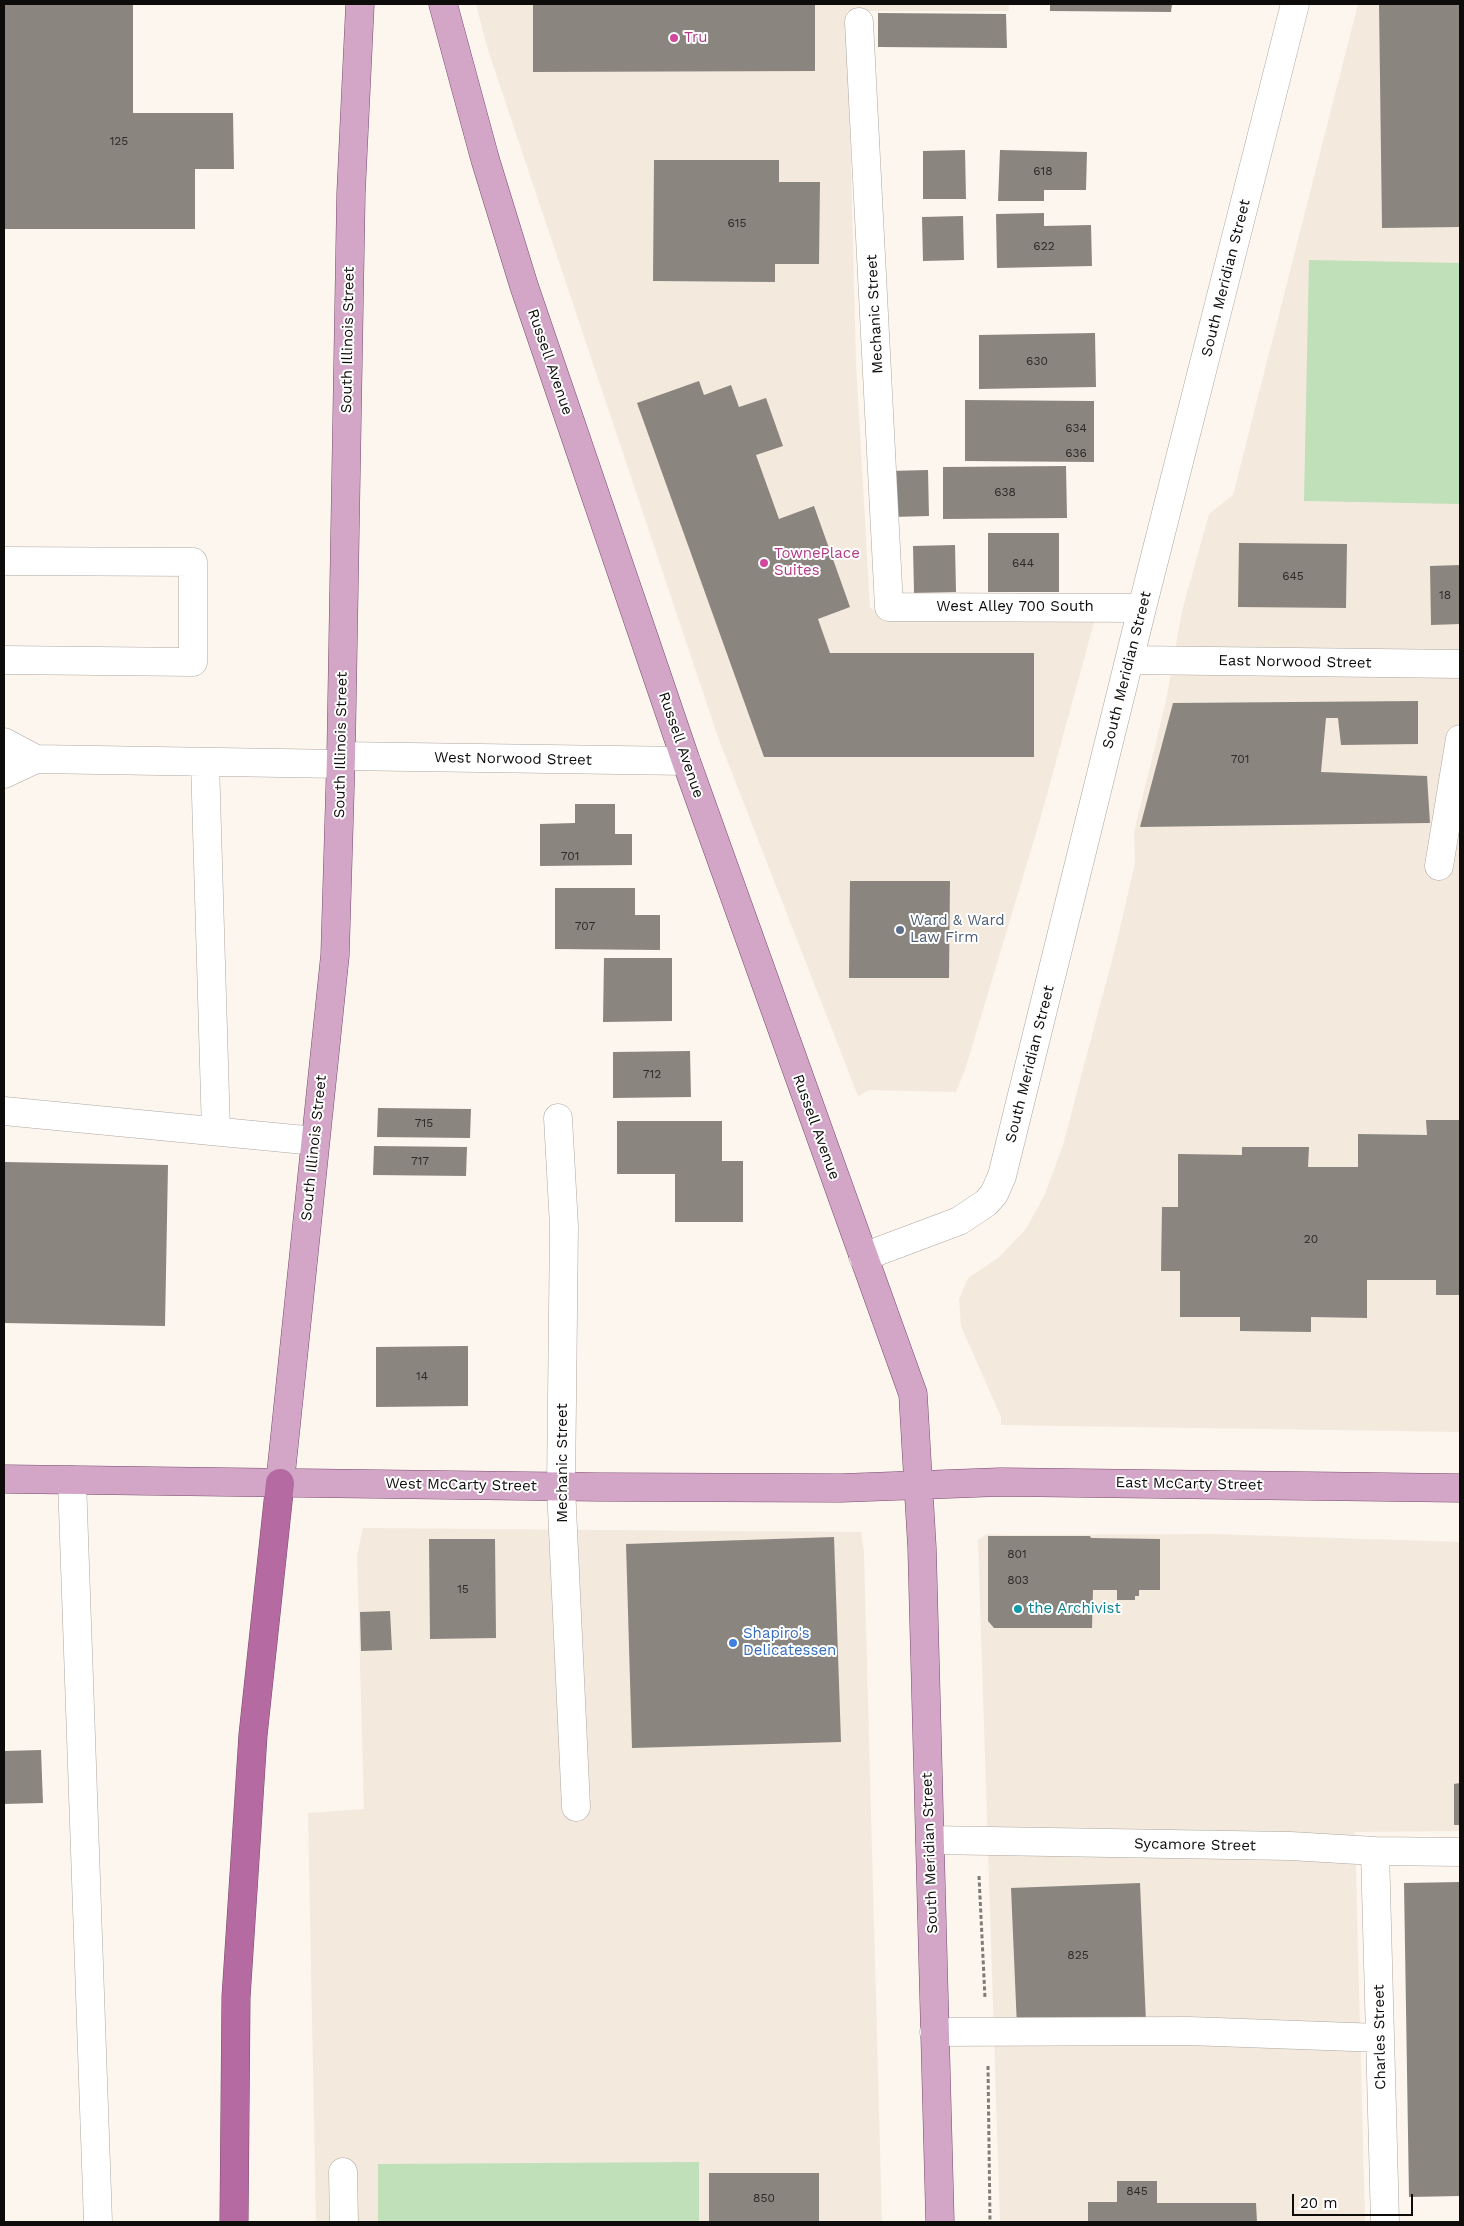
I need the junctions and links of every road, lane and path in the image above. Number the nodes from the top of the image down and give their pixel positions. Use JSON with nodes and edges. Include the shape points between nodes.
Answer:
{"nodes":[{"id":1,"x":360,"y":4,"type":"edge"},
{"id":2,"x":444,"y":4,"type":"edge"},
{"id":3,"x":1295,"y":4,"type":"edge"},
{"id":4,"x":859,"y":22,"type":"dead end"},
{"id":5,"x":4,"y":561,"type":"edge"},
{"id":6,"x":889,"y":607,"type":"joint"},
{"id":7,"x":1142,"y":608,"type":"junction"},
{"id":8,"x":4,"y":660,"type":"edge"},
{"id":9,"x":1130,"y":660,"type":"junction"},
{"id":10,"x":1460,"y":664,"type":"edge"},
{"id":11,"x":1460,"y":739,"type":"edge"},
{"id":12,"x":4,"y":742,"type":"edge"},
{"id":13,"x":36,"y":759,"type":"junction"},
{"id":14,"x":341,"y":760,"type":"junction"},
{"id":15,"x":686,"y":761,"type":"junction"},
{"id":16,"x":205,"y":762,"type":"junction"},
{"id":17,"x":4,"y":774,"type":"edge"},
{"id":18,"x":1439,"y":866,"type":"dead end"},
{"id":19,"x":4,"y":1111,"type":"edge"},
{"id":20,"x":558,"y":1118,"type":"dead end"},
{"id":21,"x":216,"y":1132,"type":"junction"},
{"id":22,"x":315,"y":1141,"type":"junction"},
{"id":23,"x":863,"y":1257,"type":"junction"},
{"id":24,"x":4,"y":1479,"type":"edge"},
{"id":25,"x":72,"y":1480,"type":"junction"},
{"id":26,"x":280,"y":1483,"type":"junction"},
{"id":27,"x":918,"y":1484,"type":"junction"},
{"id":28,"x":562,"y":1486,"type":"junction"},
{"id":29,"x":1460,"y":1488,"type":"edge"},
{"id":30,"x":576,"y":1807,"type":"dead end"},
{"id":31,"x":930,"y":1840,"type":"junction"},
{"id":32,"x":1375,"y":1851,"type":"junction"},
{"id":33,"x":1460,"y":1852,"type":"edge"},
{"id":34,"x":934,"y":2032,"type":"junction"},
{"id":35,"x":1380,"y":2038,"type":"junction"},
{"id":36,"x":343,"y":2172,"type":"dead end"},
{"id":37,"x":98,"y":2222,"type":"edge"},
{"id":38,"x":234,"y":2222,"type":"edge"},
{"id":39,"x":344,"y":2222,"type":"edge"},
{"id":40,"x":940,"y":2222,"type":"edge"},
{"id":41,"x":1385,"y":2222,"type":"edge"}],
"edges":[{"from":1,"to":14,"type":"main road","name":"South Illinois Street","via":[[351,193]]},
{"from":2,"to":15,"type":"main road","name":"Russell Avenue","via":[[485,158],[524,286]]},
{"from":3,"to":7,"type":"street","name":"South Meridian Street"},
{"from":4,"to":6,"type":"street","name":"Mechanic Street"},
{"from":5,"to":8,"type":"street","via":[[194,562],[193,662]]},
{"from":6,"to":7,"type":"street","name":"West Alley 700 South"},
{"from":7,"to":9,"type":"street","name":"South Meridian Street"},
{"from":9,"to":10,"type":"street","name":"East Norwood Street"},
{"from":9,"to":23,"type":"street","name":"South Meridian Street","via":[[1002,1176],[994,1194],[986,1204],[959,1221]]},
{"from":11,"to":18,"type":"street"},
{"from":12,"to":13,"type":"street"},
{"from":13,"to":16,"type":"street","name":"West Norwood Street"},
{"from":13,"to":17,"type":"street"},
{"from":14,"to":15,"type":"street","name":"West Norwood Street"},
{"from":14,"to":16,"type":"street","name":"West Norwood Street"},
{"from":14,"to":22,"type":"main road","name":"South Illinois Street","via":[[335,955]]},
{"from":15,"to":23,"type":"main road","name":"Russell Avenue"},
{"from":16,"to":21,"type":"street"},
{"from":19,"to":21,"type":"street"},
{"from":20,"to":28,"type":"street","name":"Mechanic Street","via":[[564,1226]]},
{"from":21,"to":22,"type":"street"},
{"from":22,"to":26,"type":"main road","name":"South Illinois Street"},
{"from":23,"to":27,"type":"main road","name":"Russell Avenue","via":[[913,1394]]},
{"from":24,"to":25,"type":"main road","name":"West McCarty Street"},
{"from":25,"to":26,"type":"main road","name":"West McCarty Street"},
{"from":25,"to":37,"type":"street"},
{"from":26,"to":28,"type":"main road","name":"West McCarty Street"},
{"from":26,"to":38,"type":"highway","via":[[253,1735],[241,1909],[236,1996]]},
{"from":27,"to":28,"type":"main road","name":"West McCarty Street","via":[[841,1488]]},
{"from":27,"to":29,"type":"main road","name":"East McCarty Street","via":[[1002,1482]]},
{"from":27,"to":31,"type":"main road","name":"South Meridian Street"},
{"from":28,"to":30,"type":"street","name":"Mechanic Street"},
{"from":31,"to":32,"type":"street","name":"Sycamore Street","via":[[1290,1846]]},
{"from":31,"to":34,"type":"main road","name":"South Meridian Street"},
{"from":32,"to":33,"type":"street","name":"Sycamore Street"},
{"from":32,"to":35,"type":"street","name":"Charles Street"},
{"from":34,"to":35,"type":"street","via":[[1189,2031]]},
{"from":34,"to":40,"type":"main road","name":"South Meridian Street"},
{"from":35,"to":41,"type":"street","name":"Charles Street"},
{"from":36,"to":39,"type":"street"}]}
